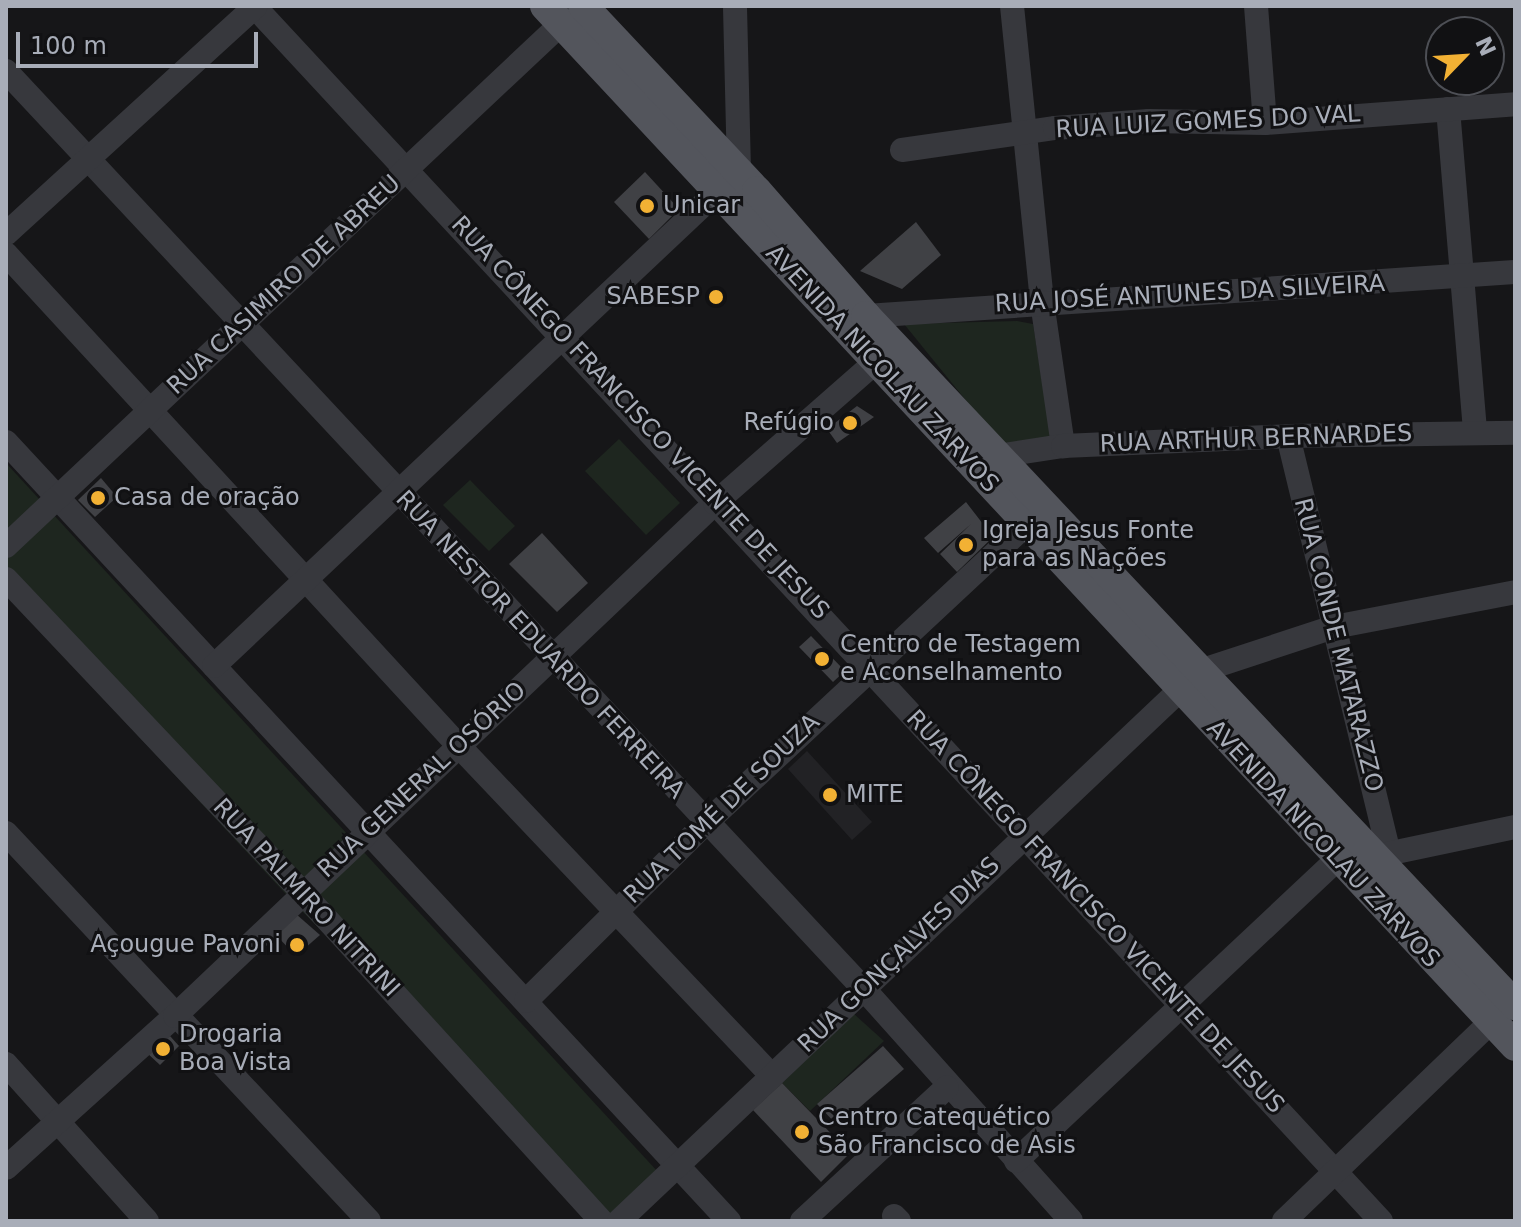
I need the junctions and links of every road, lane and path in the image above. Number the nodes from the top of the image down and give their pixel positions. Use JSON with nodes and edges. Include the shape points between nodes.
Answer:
{"nodes":[{"id":1,"x":255,"y":6,"type":"edge"},
{"id":2,"x":735,"y":6,"type":"edge"},
{"id":3,"x":1012,"y":6,"type":"edge"},
{"id":4,"x":1256,"y":6,"type":"edge"},
{"id":5,"x":563,"y":12,"type":"edge"},
{"id":6,"x":6,"y":71,"type":"edge"},
{"id":7,"x":1515,"y":104,"type":"edge"},
{"id":8,"x":1448,"y":109,"type":"junction"},
{"id":9,"x":739,"y":118,"type":"junction"},
{"id":10,"x":1265,"y":123,"type":"junction"},
{"id":11,"x":697,"y":125,"type":"junction"},
{"id":12,"x":1024,"y":132,"type":"junction"},
{"id":13,"x":902,"y":150,"type":"dead end"},
{"id":14,"x":89,"y":160,"type":"junction"},
{"id":15,"x":409,"y":167,"type":"junction"},
{"id":16,"x":739,"y":171,"type":"junction"},
{"id":17,"x":716,"y":192,"type":"junction"},
{"id":18,"x":6,"y":234,"type":"edge"},
{"id":19,"x":6,"y":254,"type":"edge"},
{"id":20,"x":1515,"y":272,"type":"edge"},
{"id":21,"x":1462,"y":278,"type":"junction"},
{"id":22,"x":1042,"y":302,"type":"junction"},
{"id":23,"x":866,"y":316,"type":"junction"},
{"id":24,"x":240,"y":324,"type":"junction"},
{"id":25,"x":564,"y":338,"type":"junction"},
{"id":26,"x":884,"y":354,"type":"junction"},
{"id":27,"x":151,"y":412,"type":"junction"},
{"id":28,"x":1475,"y":433,"type":"junction"},
{"id":29,"x":1288,"y":436,"type":"junction"},
{"id":30,"x":1514,"y":438,"type":"edge"},
{"id":31,"x":6,"y":442,"type":"edge"},
{"id":32,"x":1063,"y":446,"type":"junction"},
{"id":33,"x":997,"y":456,"type":"junction"},
{"id":34,"x":399,"y":494,"type":"junction"},
{"id":35,"x":56,"y":499,"type":"junction"},
{"id":36,"x":715,"y":503,"type":"junction"},
{"id":37,"x":1035,"y":515,"type":"junction"},
{"id":38,"x":6,"y":546,"type":"edge"},
{"id":39,"x":6,"y":579,"type":"edge"},
{"id":40,"x":307,"y":582,"type":"junction"},
{"id":41,"x":1515,"y":592,"type":"edge"},
{"id":42,"x":1334,"y":627,"type":"junction"},
{"id":43,"x":553,"y":659,"type":"junction"},
{"id":44,"x":214,"y":666,"type":"junction"},
{"id":45,"x":871,"y":669,"type":"junction"},
{"id":46,"x":1190,"y":680,"type":"junction"},
{"id":47,"x":457,"y":744,"type":"junction"},
{"id":48,"x":706,"y":823,"type":"junction"},
{"id":49,"x":1515,"y":827,"type":"edge"},
{"id":50,"x":368,"y":832,"type":"junction"},
{"id":51,"x":6,"y":833,"type":"edge"},
{"id":52,"x":1025,"y":835,"type":"junction"},
{"id":53,"x":1375,"y":850,"type":"junction"},
{"id":54,"x":1336,"y":858,"type":"junction"},
{"id":55,"x":302,"y":892,"type":"junction"},
{"id":56,"x":615,"y":911,"type":"junction"},
{"id":57,"x":863,"y":988,"type":"junction"},
{"id":58,"x":526,"y":1001,"type":"junction"},
{"id":59,"x":1180,"y":1002,"type":"junction"},
{"id":60,"x":1506,"y":1010,"type":"edge"},
{"id":61,"x":175,"y":1016,"type":"junction"},
{"id":62,"x":1515,"y":1046,"type":"edge"},
{"id":63,"x":6,"y":1064,"type":"edge"},
{"id":64,"x":772,"y":1076,"type":"junction"},
{"id":65,"x":947,"y":1087,"type":"junction"},
{"id":66,"x":59,"y":1121,"type":"junction"},
{"id":67,"x":1016,"y":1161,"type":"junction"},
{"id":68,"x":6,"y":1168,"type":"edge"},
{"id":69,"x":677,"y":1168,"type":"junction"},
{"id":70,"x":1336,"y":1174,"type":"junction"},
{"id":71,"x":147,"y":1221,"type":"edge"},
{"id":72,"x":369,"y":1221,"type":"edge"},
{"id":73,"x":601,"y":1221,"type":"edge"},
{"id":74,"x":619,"y":1221,"type":"edge"},
{"id":75,"x":729,"y":1221,"type":"edge"},
{"id":76,"x":802,"y":1221,"type":"edge"},
{"id":77,"x":1071,"y":1221,"type":"edge"},
{"id":78,"x":1284,"y":1221,"type":"edge"},
{"id":79,"x":1381,"y":1221,"type":"edge"}],
"edges":[{"from":1,"to":14,"type":"street"},
{"from":1,"to":15,"type":"street","name":"RUA CÔNEGO FRANCISCO VICENTE DE JESUS"},
{"from":2,"to":9,"type":"street"},
{"from":3,"to":12,"type":"street"},
{"from":4,"to":10,"type":"street"},
{"from":5,"to":11,"type":"main road","name":"AVENIDA NICOLAU ZARVOS"},
{"from":5,"to":15,"type":"street","name":"RUA CASIMIRO DE ABREU"},
{"from":5,"to":17,"type":"main road","name":"AVENIDA NICOLAU ZARVOS"},
{"from":6,"to":14,"type":"street","name":"RUA NESTOR EDUARDO FERREIRA"},
{"from":7,"to":8,"type":"street","name":"RUA LUIZ GOMES DO VAL"},
{"from":8,"to":10,"type":"street","name":"RUA LUIZ GOMES DO VAL"},
{"from":8,"to":21,"type":"street"},
{"from":9,"to":11,"type":"street"},
{"from":9,"to":16,"type":"street"},
{"from":10,"to":12,"type":"street","name":"RUA LUIZ GOMES DO VAL","via":[[1149,121]]},
{"from":11,"to":16,"type":"main road","name":"AVENIDA NICOLAU ZARVOS"},
{"from":12,"to":13,"type":"street","name":"RUA LUIZ GOMES DO VAL"},
{"from":12,"to":22,"type":"street"},
{"from":14,"to":18,"type":"street"},
{"from":14,"to":24,"type":"street","name":"RUA NESTOR EDUARDO FERREIRA"},
{"from":15,"to":24,"type":"street","name":"RUA CASIMIRO DE ABREU"},
{"from":15,"to":25,"type":"street","name":"RUA CÔNEGO FRANCISCO VICENTE DE JESUS"},
{"from":16,"to":17,"type":"street"},
{"from":16,"to":23,"type":"main road","name":"AVENIDA NICOLAU ZARVOS"},
{"from":17,"to":25,"type":"street"},
{"from":17,"to":26,"type":"main road","name":"AVENIDA NICOLAU ZARVOS"},
{"from":19,"to":27,"type":"street"},
{"from":20,"to":21,"type":"street","name":"RUA JOSÉ ANTUNES DA SILVEIRA"},
{"from":21,"to":22,"type":"street","name":"RUA JOSÉ ANTUNES DA SILVEIRA"},
{"from":21,"to":28,"type":"street"},
{"from":22,"to":23,"type":"street","name":"RUA JOSÉ ANTUNES DA SILVEIRA"},
{"from":22,"to":32,"type":"street"},
{"from":23,"to":26,"type":"main road","name":"AVENIDA NICOLAU ZARVOS"},
{"from":24,"to":27,"type":"street","name":"RUA CASIMIRO DE ABREU"},
{"from":24,"to":34,"type":"street","name":"RUA NESTOR EDUARDO FERREIRA"},
{"from":25,"to":34,"type":"street"},
{"from":25,"to":36,"type":"street","name":"RUA CÔNEGO FRANCISCO VICENTE DE JESUS"},
{"from":26,"to":33,"type":"main road","name":"AVENIDA NICOLAU ZARVOS"},
{"from":26,"to":36,"type":"street","name":"RUA GENERAL OSÓRIO"},
{"from":26,"to":37,"type":"main road","name":"AVENIDA NICOLAU ZARVOS"},
{"from":27,"to":35,"type":"street","name":"RUA CASIMIRO DE ABREU"},
{"from":27,"to":40,"type":"street"},
{"from":28,"to":29,"type":"street","name":"RUA ARTHUR BERNARDES"},
{"from":28,"to":30,"type":"street","name":"RUA ARTHUR BERNARDES"},
{"from":29,"to":32,"type":"street","name":"RUA ARTHUR BERNARDES"},
{"from":29,"to":42,"type":"street","name":"RUA CONDE MATARAZZO"},
{"from":31,"to":35,"type":"street"},
{"from":32,"to":33,"type":"street","name":"RUA ARTHUR BERNARDES"},
{"from":33,"to":37,"type":"main road","name":"AVENIDA NICOLAU ZARVOS"},
{"from":34,"to":40,"type":"street"},
{"from":34,"to":43,"type":"street","name":"RUA NESTOR EDUARDO FERREIRA"},
{"from":35,"to":38,"type":"street","name":"RUA CASIMIRO DE ABREU"},
{"from":35,"to":44,"type":"street"},
{"from":36,"to":43,"type":"street","name":"RUA GENERAL OSÓRIO"},
{"from":36,"to":45,"type":"street","name":"RUA CÔNEGO FRANCISCO VICENTE DE JESUS"},
{"from":37,"to":45,"type":"street","name":"RUA TOMÉ DE SOUZA"},
{"from":37,"to":46,"type":"main road","name":"AVENIDA NICOLAU ZARVOS"},
{"from":39,"to":55,"type":"street","name":"RUA PALMIRO NITRINI"},
{"from":40,"to":44,"type":"street"},
{"from":40,"to":47,"type":"street"},
{"from":41,"to":42,"type":"street"},
{"from":42,"to":46,"type":"street"},
{"from":42,"to":53,"type":"street","name":"RUA CONDE MATARAZZO"},
{"from":43,"to":47,"type":"street","name":"RUA GENERAL OSÓRIO"},
{"from":43,"to":48,"type":"street","name":"RUA NESTOR EDUARDO FERREIRA"},
{"from":44,"to":50,"type":"street"},
{"from":45,"to":48,"type":"street","name":"RUA TOMÉ DE SOUZA"},
{"from":45,"to":52,"type":"street","name":"RUA CÔNEGO FRANCISCO VICENTE DE JESUS"},
{"from":46,"to":52,"type":"street","name":"RUA GONÇALVES DIAS"},
{"from":46,"to":53,"type":"main road","name":"AVENIDA NICOLAU ZARVOS"},
{"from":46,"to":54,"type":"main road","name":"AVENIDA NICOLAU ZARVOS"},
{"from":47,"to":50,"type":"street","name":"RUA GENERAL OSÓRIO"},
{"from":47,"to":56,"type":"street"},
{"from":48,"to":56,"type":"street","name":"RUA TOMÉ DE SOUZA"},
{"from":48,"to":57,"type":"street","name":"RUA NESTOR EDUARDO FERREIRA"},
{"from":49,"to":53,"type":"street"},
{"from":50,"to":55,"type":"street","name":"RUA GENERAL OSÓRIO"},
{"from":50,"to":58,"type":"street"},
{"from":51,"to":61,"type":"street"},
{"from":52,"to":57,"type":"street","name":"RUA GONÇALVES DIAS"},
{"from":52,"to":59,"type":"street","name":"RUA CÔNEGO FRANCISCO VICENTE DE JESUS"},
{"from":53,"to":54,"type":"street"},
{"from":53,"to":60,"type":"main road","name":"AVENIDA NICOLAU ZARVOS"},
{"from":54,"to":59,"type":"street"},
{"from":54,"to":60,"type":"main road","name":"AVENIDA NICOLAU ZARVOS"},
{"from":55,"to":61,"type":"street","name":"RUA GENERAL OSÓRIO"},
{"from":55,"to":73,"type":"street","name":"RUA PALMIRO NITRINI"},
{"from":56,"to":58,"type":"street","name":"RUA TOMÉ DE SOUZA"},
{"from":56,"to":64,"type":"street"},
{"from":57,"to":64,"type":"street","name":"RUA GONÇALVES DIAS"},
{"from":57,"to":65,"type":"street","name":"RUA NESTOR EDUARDO FERREIRA"},
{"from":58,"to":69,"type":"street"},
{"from":59,"to":67,"type":"street"},
{"from":59,"to":70,"type":"street","name":"RUA CÔNEGO FRANCISCO VICENTE DE JESUS"},
{"from":60,"to":62,"type":"main road","name":"AVENIDA NICOLAU ZARVOS"},
{"from":60,"to":70,"type":"street"},
{"from":61,"to":66,"type":"street","name":"RUA GENERAL OSÓRIO"},
{"from":61,"to":72,"type":"street"},
{"from":63,"to":66,"type":"street"},
{"from":64,"to":69,"type":"street","name":"RUA GONÇALVES DIAS"},
{"from":65,"to":67,"type":"street","name":"RUA NESTOR EDUARDO FERREIRA"},
{"from":65,"to":76,"type":"street"},
{"from":66,"to":68,"type":"street","name":"RUA GENERAL OSÓRIO"},
{"from":66,"to":71,"type":"street"},
{"from":67,"to":77,"type":"street","name":"RUA NESTOR EDUARDO FERREIRA"},
{"from":69,"to":74,"type":"street","name":"RUA GONÇALVES DIAS"},
{"from":69,"to":75,"type":"street"},
{"from":70,"to":78,"type":"street"},
{"from":70,"to":79,"type":"street","name":"RUA CÔNEGO FRANCISCO VICENTE DE JESUS"}]}
